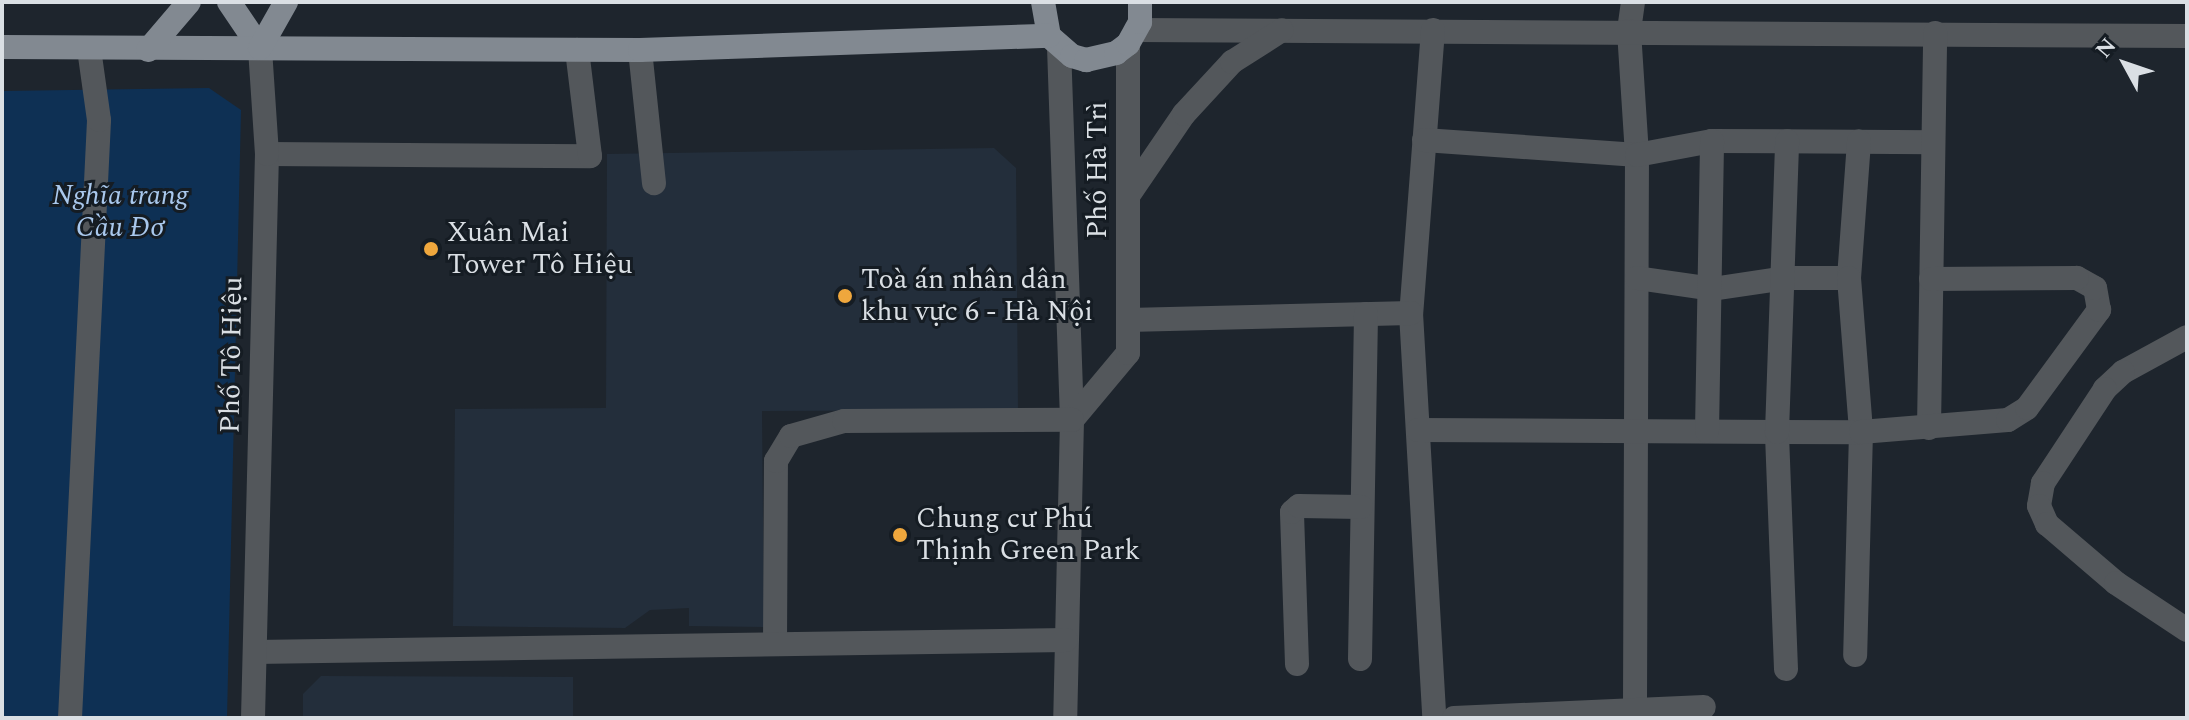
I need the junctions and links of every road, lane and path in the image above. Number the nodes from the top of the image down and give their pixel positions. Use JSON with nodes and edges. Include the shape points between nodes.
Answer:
{"nodes":[{"id":1,"x":189,"y":2,"type":"edge"},
{"id":2,"x":229,"y":2,"type":"edge"},
{"id":3,"x":286,"y":2,"type":"edge"},
{"id":4,"x":1043,"y":2,"type":"edge"},
{"id":5,"x":1140,"y":2,"type":"edge"},
{"id":6,"x":1633,"y":2,"type":"edge"},
{"id":7,"x":1284,"y":29,"type":"junction"},
{"id":8,"x":1433,"y":30,"type":"junction"},
{"id":9,"x":1629,"y":31,"type":"junction"},
{"id":10,"x":1935,"y":33,"type":"junction"},
{"id":11,"x":2187,"y":36,"type":"edge"},
{"id":12,"x":1132,"y":37,"type":"junction"},
{"id":13,"x":1054,"y":42,"type":"junction"},
{"id":14,"x":2,"y":47,"type":"edge"},
{"id":15,"x":260,"y":48,"type":"junction"},
{"id":16,"x":89,"y":49,"type":"junction"},
{"id":17,"x":148,"y":50,"type":"junction"},
{"id":18,"x":577,"y":50,"type":"junction"},
{"id":19,"x":640,"y":50,"type":"junction"},
{"id":20,"x":1424,"y":140,"type":"junction"},
{"id":21,"x":1712,"y":141,"type":"junction"},
{"id":22,"x":1787,"y":141,"type":"junction"},
{"id":23,"x":1859,"y":141,"type":"junction"},
{"id":24,"x":1933,"y":142,"type":"junction"},
{"id":25,"x":267,"y":154,"type":"junction"},
{"id":26,"x":1637,"y":155,"type":"junction"},
{"id":27,"x":654,"y":183,"type":"dead end"},
{"id":28,"x":1128,"y":196,"type":"junction"},
{"id":29,"x":1637,"y":278,"type":"junction"},
{"id":30,"x":1786,"y":278,"type":"junction"},
{"id":31,"x":1849,"y":278,"type":"junction"},
{"id":32,"x":1931,"y":279,"type":"junction"},
{"id":33,"x":1712,"y":289,"type":"junction"},
{"id":34,"x":1411,"y":313,"type":"junction"},
{"id":35,"x":1366,"y":314,"type":"junction"},
{"id":36,"x":1128,"y":320,"type":"junction"},
{"id":37,"x":2187,"y":337,"type":"edge"},
{"id":38,"x":1072,"y":420,"type":"junction"},
{"id":39,"x":1929,"y":428,"type":"junction"},
{"id":40,"x":1418,"y":430,"type":"junction"},
{"id":41,"x":1707,"y":431,"type":"junction"},
{"id":42,"x":1635,"y":432,"type":"junction"},
{"id":43,"x":1777,"y":432,"type":"junction"},
{"id":44,"x":1861,"y":432,"type":"junction"},
{"id":45,"x":1361,"y":507,"type":"junction"},
{"id":46,"x":2187,"y":630,"type":"edge"},
{"id":47,"x":1066,"y":640,"type":"junction"},
{"id":48,"x":775,"y":644,"type":"junction"},
{"id":49,"x":255,"y":652,"type":"junction"},
{"id":50,"x":1855,"y":655,"type":"dead end"},
{"id":51,"x":1360,"y":659,"type":"dead end"},
{"id":52,"x":1297,"y":664,"type":"dead end"},
{"id":53,"x":1786,"y":669,"type":"dead end"},
{"id":54,"x":1704,"y":707,"type":"dead end"},
{"id":55,"x":1635,"y":709,"type":"junction"},
{"id":56,"x":70,"y":718,"type":"edge"},
{"id":57,"x":253,"y":718,"type":"edge"},
{"id":58,"x":1065,"y":718,"type":"edge"},
{"id":59,"x":1434,"y":718,"type":"edge"},
{"id":60,"x":1454,"y":718,"type":"edge"}],
"edges":[{"from":1,"to":17,"type":"main road"},
{"from":2,"to":15,"type":"main road"},
{"from":3,"to":15,"type":"main road"},
{"from":4,"to":13,"type":"main road"},
{"from":5,"to":12,"type":"main road"},
{"from":6,"to":9,"type":"street"},
{"from":7,"to":8,"type":"street"},
{"from":7,"to":12,"type":"street"},
{"from":7,"to":28,"type":"street","via":[[1232,62],[1184,114]]},
{"from":8,"to":9,"type":"street"},
{"from":8,"to":20,"type":"street"},
{"from":9,"to":10,"type":"street"},
{"from":9,"to":26,"type":"street"},
{"from":10,"to":11,"type":"street"},
{"from":10,"to":24,"type":"street"},
{"from":12,"to":13,"type":"main road","via":[[1116,53],[1086,60]]},
{"from":12,"to":28,"type":"street","name":"Phố Hà Trì"},
{"from":13,"to":19,"type":"main road"},
{"from":13,"to":38,"type":"street","name":"Phố Hà Trì"},
{"from":14,"to":16,"type":"main road"},
{"from":15,"to":17,"type":"main road"},
{"from":15,"to":18,"type":"main road"},
{"from":15,"to":25,"type":"street","name":"Phố Tô Hiệu"},
{"from":16,"to":17,"type":"main road"},
{"from":16,"to":56,"type":"street","via":[[99,120]]},
{"from":18,"to":19,"type":"main road"},
{"from":18,"to":25,"type":"street","via":[[590,156]]},
{"from":19,"to":27,"type":"street"},
{"from":20,"to":26,"type":"street"},
{"from":20,"to":34,"type":"street"},
{"from":21,"to":22,"type":"street"},
{"from":21,"to":26,"type":"street"},
{"from":21,"to":33,"type":"street"},
{"from":22,"to":23,"type":"street"},
{"from":22,"to":30,"type":"street"},
{"from":23,"to":24,"type":"street"},
{"from":23,"to":31,"type":"street"},
{"from":24,"to":32,"type":"street"},
{"from":25,"to":49,"type":"street","name":"Phố Tô Hiệu"},
{"from":26,"to":29,"type":"street"},
{"from":28,"to":36,"type":"street","name":"Phố Hà Trì"},
{"from":29,"to":33,"type":"street"},
{"from":29,"to":42,"type":"street"},
{"from":30,"to":31,"type":"street"},
{"from":30,"to":33,"type":"street"},
{"from":30,"to":43,"type":"street"},
{"from":31,"to":44,"type":"street"},
{"from":32,"to":39,"type":"street"},
{"from":32,"to":39,"type":"street","via":[[2066,276],[2087,282],[2100,303],[2094,323],[2027,408],[2008,420]]},
{"from":33,"to":41,"type":"street"},
{"from":34,"to":35,"type":"street"},
{"from":34,"to":40,"type":"street"},
{"from":35,"to":36,"type":"street"},
{"from":35,"to":45,"type":"street"},
{"from":36,"to":38,"type":"street","name":"Phố Hà Trì","via":[[1128,353]]},
{"from":37,"to":46,"type":"street","via":[[2123,372],[2105,389],[2043,483],[2039,506],[2047,524],[2116,583]]},
{"from":38,"to":47,"type":"street","name":"Phố Hà Trì"},
{"from":38,"to":48,"type":"street","via":[[844,421],[791,436],[776,461]]},
{"from":39,"to":44,"type":"street"},
{"from":40,"to":42,"type":"street"},
{"from":40,"to":59,"type":"street"},
{"from":41,"to":42,"type":"street"},
{"from":41,"to":43,"type":"street"},
{"from":42,"to":55,"type":"street"},
{"from":43,"to":44,"type":"street"},
{"from":43,"to":53,"type":"street"},
{"from":44,"to":50,"type":"street"},
{"from":45,"to":51,"type":"street"},
{"from":45,"to":52,"type":"street","via":[[1299,506],[1292,512]]},
{"from":47,"to":48,"type":"street"},
{"from":47,"to":58,"type":"street","name":"Phố Hà Trì"},
{"from":48,"to":49,"type":"street"},
{"from":49,"to":57,"type":"street","name":"Phố Tô Hiệu"},
{"from":54,"to":55,"type":"street"},
{"from":55,"to":60,"type":"street"}]}
